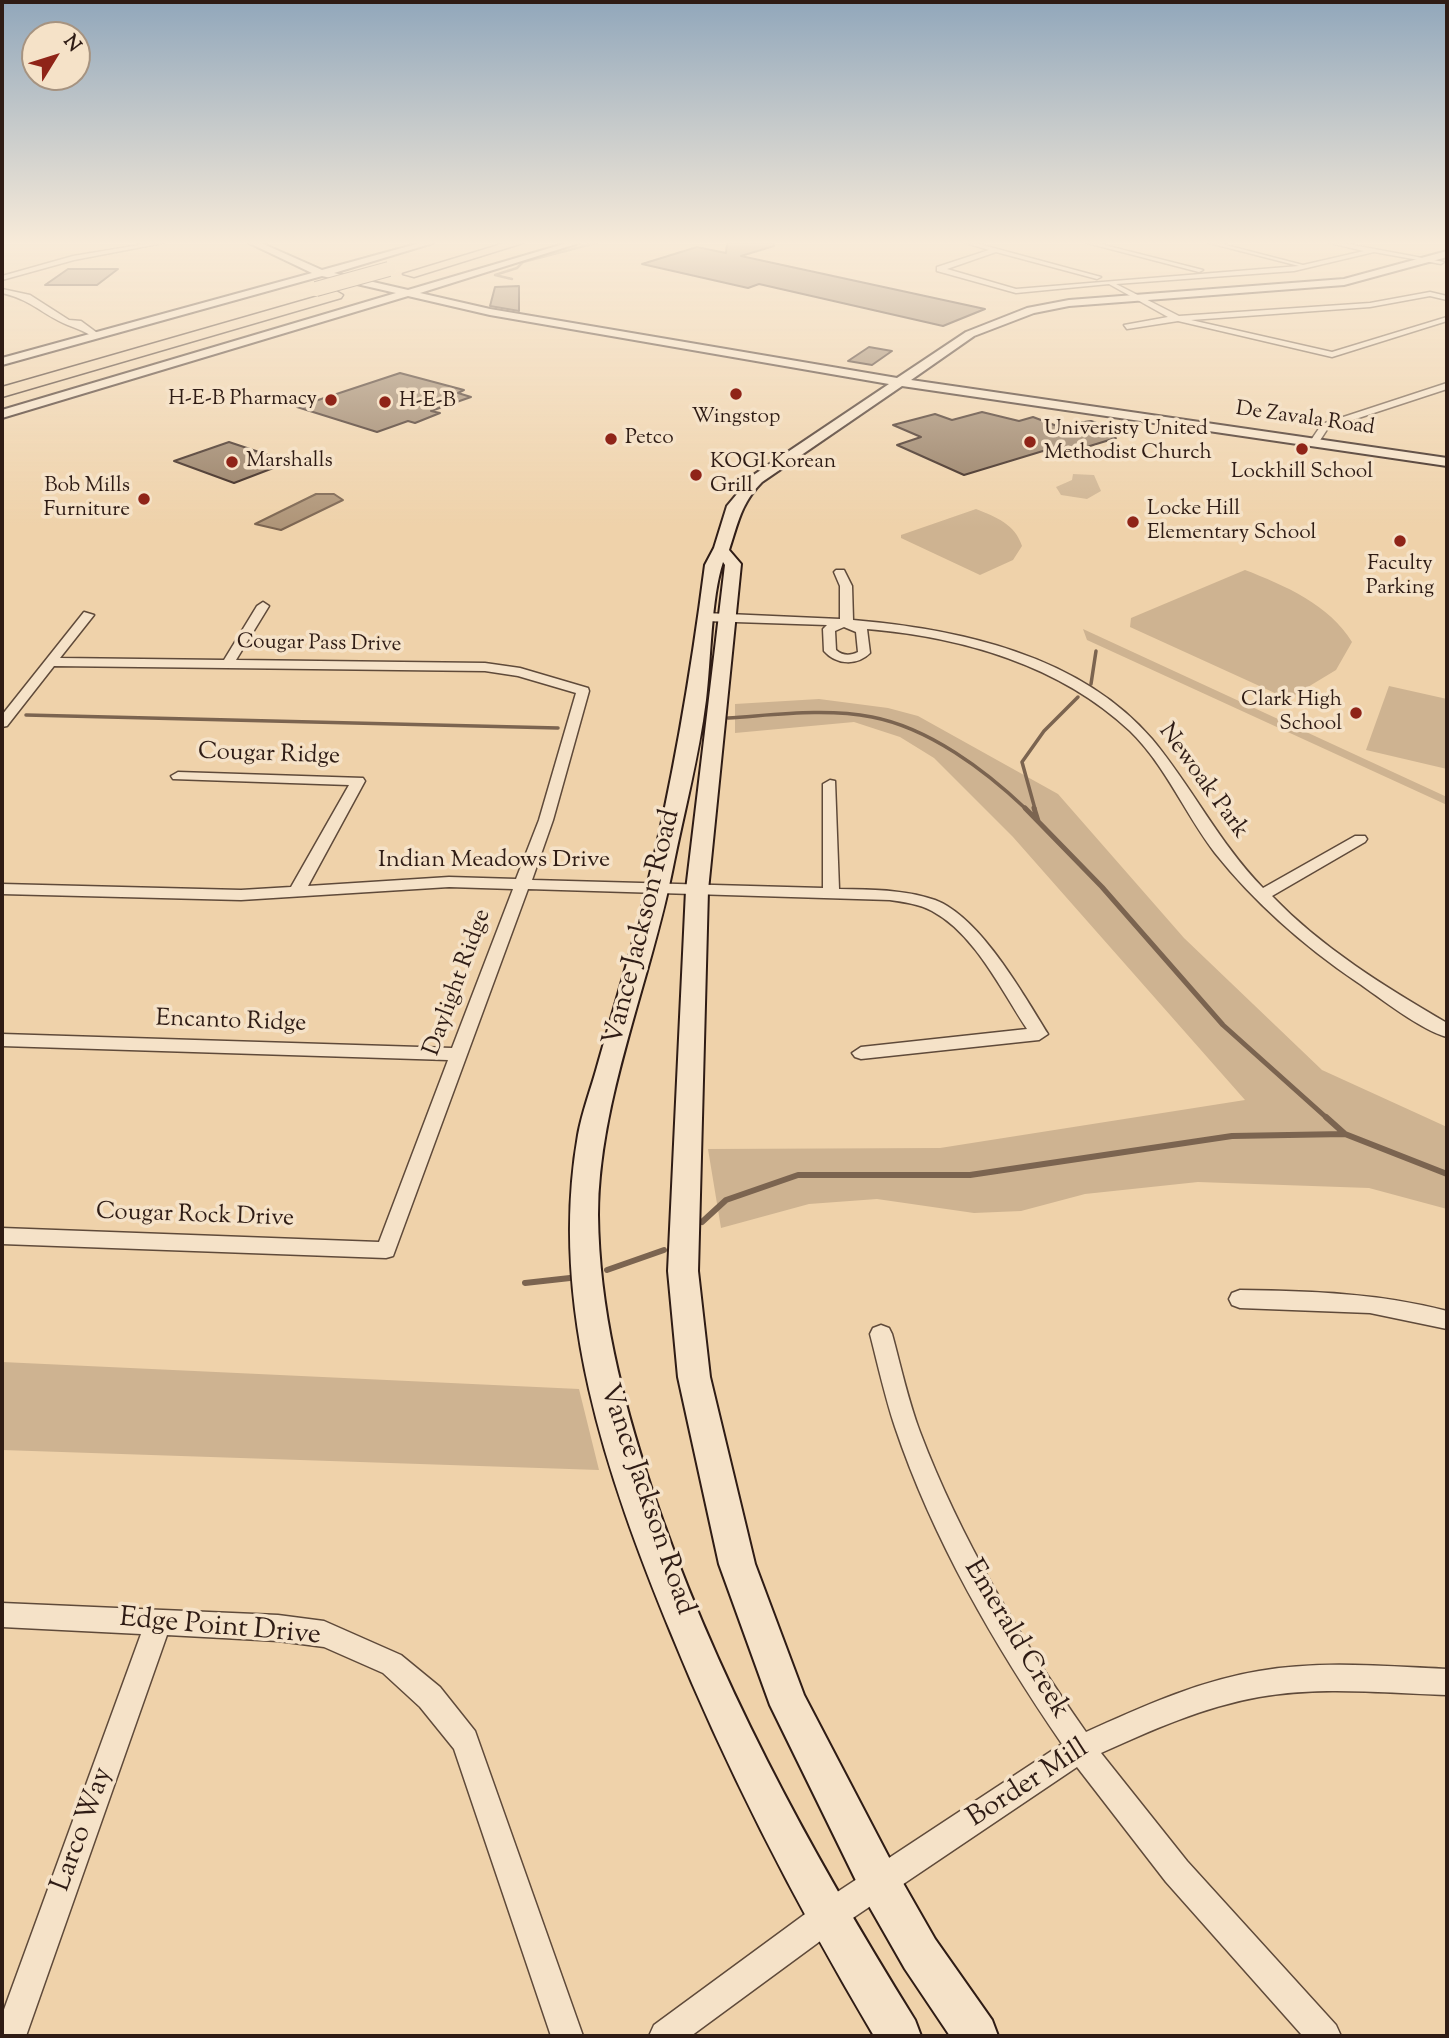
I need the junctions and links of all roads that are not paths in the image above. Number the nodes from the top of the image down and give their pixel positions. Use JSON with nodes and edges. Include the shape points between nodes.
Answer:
{"nodes":[{"id":1,"x":83,"y":338,"type":"edge"},
{"id":2,"x":117,"y":338,"type":"edge"},
{"id":3,"x":148,"y":338,"type":"edge"},
{"id":4,"x":185,"y":338,"type":"edge"},
{"id":5,"x":257,"y":338,"type":"edge"},
{"id":6,"x":650,"y":338,"type":"edge"},
{"id":7,"x":964,"y":338,"type":"edge"},
{"id":8,"x":1249,"y":338,"type":"edge"},
{"id":9,"x":1386,"y":338,"type":"edge"},
{"id":10,"x":140,"y":351,"type":"junction"},
{"id":11,"x":2,"y":362,"type":"edge"},
{"id":12,"x":2,"y":370,"type":"edge"},
{"id":13,"x":2,"y":380,"type":"edge"},
{"id":14,"x":900,"y":382,"type":"junction"},
{"id":15,"x":1447,"y":386,"type":"edge"},
{"id":16,"x":2,"y":392,"type":"edge"},
{"id":17,"x":2,"y":401,"type":"edge"},
{"id":18,"x":2,"y":414,"type":"edge"},
{"id":19,"x":1314,"y":443,"type":"junction"},
{"id":20,"x":1447,"y":462,"type":"edge"},
{"id":21,"x":840,"y":572,"type":"dead end"},
{"id":22,"x":263,"y":606,"type":"dead end"},
{"id":23,"x":88,"y":615,"type":"dead end"},
{"id":24,"x":846,"y":621,"type":"junction"},
{"id":25,"x":715,"y":622,"type":"junction"},
{"id":26,"x":884,"y":628,"type":"junction"},
{"id":27,"x":829,"y":629,"type":"junction"},
{"id":28,"x":862,"y":630,"type":"junction"},
{"id":29,"x":51,"y":662,"type":"junction"},
{"id":30,"x":228,"y":664,"type":"junction"},
{"id":31,"x":583,"y":691,"type":"joint"},
{"id":32,"x":2,"y":723,"type":"edge"},
{"id":33,"x":178,"y":776,"type":"dead end"},
{"id":34,"x":830,"y":784,"type":"dead end"},
{"id":35,"x":1360,"y":838,"type":"dead end"},
{"id":36,"x":522,"y":885,"type":"junction"},
{"id":37,"x":2,"y":888,"type":"edge"},
{"id":38,"x":658,"y":889,"type":"junction"},
{"id":39,"x":697,"y":890,"type":"junction"},
{"id":40,"x":296,"y":892,"type":"junction"},
{"id":41,"x":831,"y":894,"type":"junction"},
{"id":42,"x":1262,"y":895,"type":"junction"},
{"id":43,"x":1447,"y":1031,"type":"edge"},
{"id":44,"x":2,"y":1040,"type":"edge"},
{"id":45,"x":861,"y":1053,"type":"dead end"},
{"id":46,"x":459,"y":1054,"type":"junction"},
{"id":47,"x":2,"y":1236,"type":"edge"},
{"id":48,"x":386,"y":1250,"type":"joint"},
{"id":49,"x":1240,"y":1299,"type":"dead end"},
{"id":50,"x":1447,"y":1320,"type":"edge"},
{"id":51,"x":881,"y":1334,"type":"dead end"},
{"id":52,"x":2,"y":1615,"type":"edge"},
{"id":53,"x":158,"y":1623,"type":"junction"},
{"id":54,"x":1447,"y":1682,"type":"edge"},
{"id":55,"x":1081,"y":1748,"type":"junction"},
{"id":56,"x":880,"y":1884,"type":"junction"},
{"id":57,"x":827,"y":1917,"type":"junction"},
{"id":58,"x":10,"y":2036,"type":"edge"},
{"id":59,"x":567,"y":2036,"type":"edge"},
{"id":60,"x":665,"y":2036,"type":"edge"},
{"id":61,"x":899,"y":2036,"type":"edge"},
{"id":62,"x":976,"y":2036,"type":"edge"},
{"id":63,"x":1325,"y":2036,"type":"edge"}],
"edges":[{"from":1,"to":11,"type":"main road"},
{"from":2,"to":12,"type":"highway"},
{"from":3,"to":13,"type":"highway"},
{"from":4,"to":10,"type":"highway"},
{"from":5,"to":18,"type":"main road"},
{"from":6,"to":14,"type":"main road","name":"De Zavala Road"},
{"from":7,"to":14,"type":"main road","name":"Vance Jackson Road"},
{"from":8,"to":9,"type":"street","via":[[1332,355]]},
{"from":10,"to":16,"type":"highway"},
{"from":10,"to":17,"type":"highway"},
{"from":14,"to":19,"type":"main road","name":"De Zavala Road"},
{"from":14,"to":25,"type":"main road","name":"Vance Jackson Road","via":[[757,479],[732,510],[723,553],[733,564]]},
{"from":15,"to":19,"type":"street","via":[[1325,426]]},
{"from":19,"to":20,"type":"main road","name":"De Zavala Road"},
{"from":21,"to":24,"type":"street","via":[[846,586]]},
{"from":22,"to":30,"type":"street"},
{"from":23,"to":29,"type":"street"},
{"from":24,"to":25,"type":"street","name":"Newoak Park"},
{"from":24,"to":26,"type":"street","name":"Newoak Park"},
{"from":24,"to":27,"type":"street"},
{"from":24,"to":28,"type":"street"},
{"from":25,"to":27,"type":"street","name":"Newoak Park"},
{"from":25,"to":38,"type":"main road","name":"Vance Jackson Road"},
{"from":25,"to":39,"type":"main road","name":"Vance Jackson Road"},
{"from":26,"to":28,"type":"street","name":"Newoak Park"},
{"from":26,"to":42,"type":"street","name":"Newoak Park","via":[[926,633],[1007,654],[1057,675],[1099,700],[1136,729],[1221,849]]},
{"from":27,"to":28,"type":"street","name":"Newoak Park"},
{"from":27,"to":28,"type":"street","via":[[830,652],[846,659],[864,653]]},
{"from":29,"to":30,"type":"street","name":"Cougar Pass Drive"},
{"from":29,"to":32,"type":"street"},
{"from":30,"to":31,"type":"street","name":"Cougar Pass Drive","via":[[485,667]]},
{"from":31,"to":36,"type":"street","name":"Daylight Ridge"},
{"from":33,"to":40,"type":"street","name":"Cougar Ridge","via":[[358,781]]},
{"from":34,"to":41,"type":"street"},
{"from":35,"to":42,"type":"street"},
{"from":36,"to":38,"type":"street","name":"Indian Meadows Drive"},
{"from":36,"to":40,"type":"street","name":"Indian Meadows Drive","via":[[413,884]]},
{"from":36,"to":46,"type":"street","name":"Daylight Ridge"},
{"from":37,"to":40,"type":"street","name":"Indian Meadows Drive","via":[[210,895]]},
{"from":38,"to":39,"type":"street","name":"Indian Meadows Drive"},
{"from":38,"to":57,"type":"main road","name":"Vance Jackson Road","via":[[592,1133],[584,1213],[589,1300],[608,1406],[655,1550],[727,1723]]},
{"from":39,"to":41,"type":"street","name":"Indian Meadows Drive"},
{"from":39,"to":56,"type":"main road","name":"Vance Jackson Road","via":[[683,1271],[694,1377],[737,1564],[789,1705]]},
{"from":41,"to":45,"type":"street","name":"Indian Meadows Drive","via":[[890,895],[940,909],[962,927],[1039,1034]]},
{"from":42,"to":43,"type":"street","name":"Newoak Park","via":[[1335,959]]},
{"from":44,"to":46,"type":"street","name":"Encanto Ridge"},
{"from":46,"to":48,"type":"street","name":"Daylight Ridge"},
{"from":47,"to":48,"type":"street","name":"Cougar Rock Drive"},
{"from":49,"to":50,"type":"street","via":[[1348,1300],[1404,1307]]},
{"from":51,"to":55,"type":"street","name":"Emerald Creek","via":[[908,1430],[948,1525],[1009,1640]]},
{"from":52,"to":53,"type":"street","name":"Edge Point Drive"},
{"from":53,"to":58,"type":"street","name":"Larco Way"},
{"from":53,"to":59,"type":"street","name":"Edge Point Drive","via":[[324,1634],[381,1658],[430,1697],[465,1741]]},
{"from":54,"to":55,"type":"street","name":"Border Mill","via":[[1317,1678],[1259,1684],[1202,1698]]},
{"from":55,"to":56,"type":"street","name":"Border Mill"},
{"from":55,"to":63,"type":"street","name":"Emerald Creek","via":[[1180,1876]]},
{"from":56,"to":57,"type":"street","name":"Border Mill"},
{"from":56,"to":62,"type":"main road","name":"Vance Jackson Road","via":[[920,1954]]},
{"from":57,"to":60,"type":"street","name":"Border Mill"},
{"from":57,"to":61,"type":"main road","name":"Vance Jackson Road"}]}
